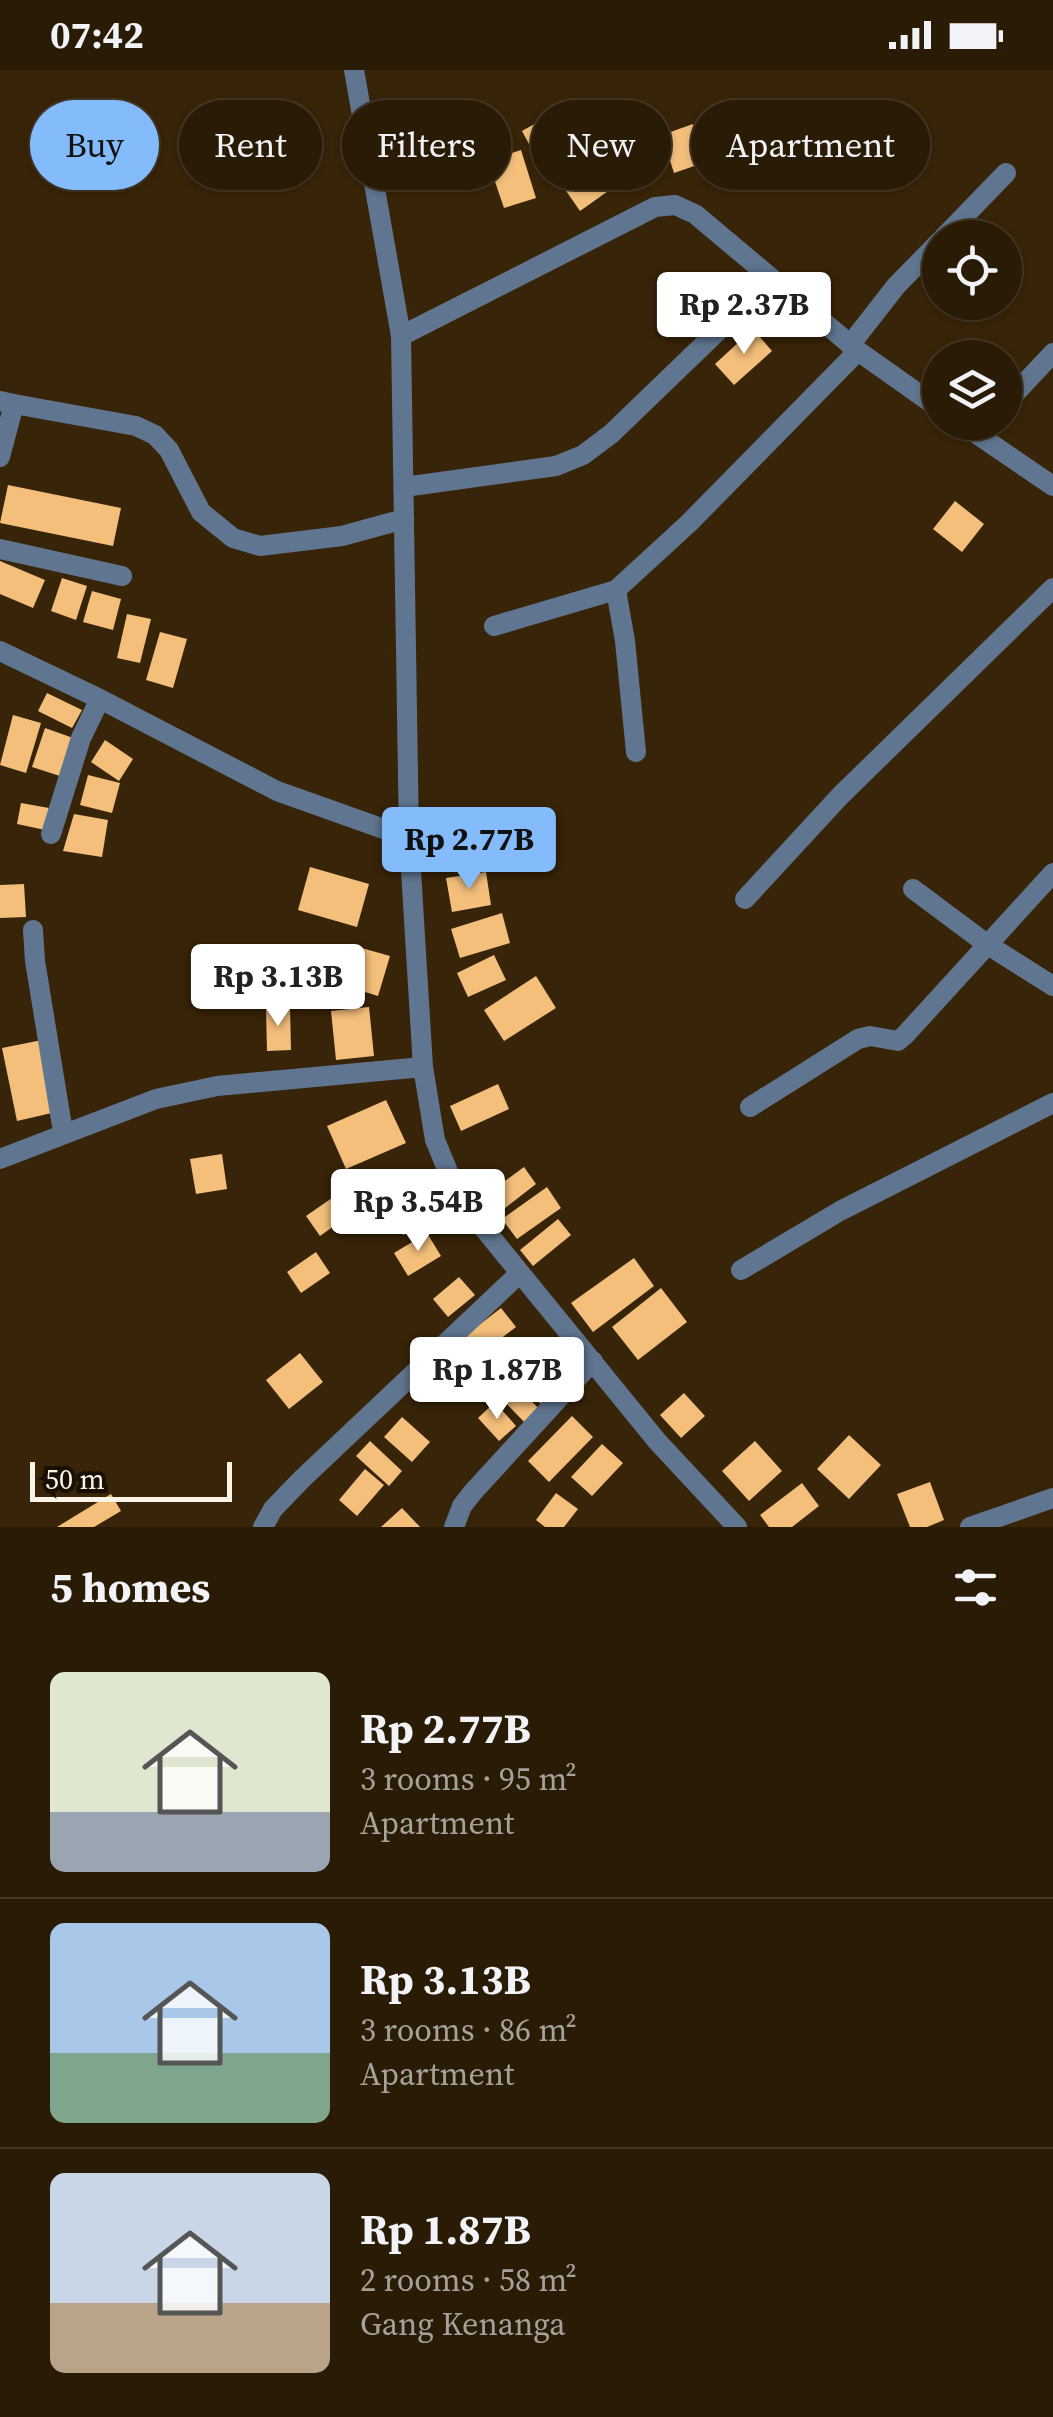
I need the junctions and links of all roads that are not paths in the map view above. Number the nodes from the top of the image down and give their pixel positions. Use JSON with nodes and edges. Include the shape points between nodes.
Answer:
{"nodes":[{"id":1,"x":354,"y":70,"type":"edge"},
{"id":2,"x":1006,"y":174,"type":"dead end"},
{"id":3,"x":961,"y":220,"type":"edge"},
{"id":4,"x":922,"y":259,"type":"edge"},
{"id":5,"x":772,"y":280,"type":"junction"},
{"id":6,"x":400,"y":336,"type":"junction"},
{"id":7,"x":854,"y":348,"type":"junction"},
{"id":8,"x":1053,"y":353,"type":"edge"},
{"id":9,"x":1022,"y":386,"type":"edge"},
{"id":10,"x":922,"y":396,"type":"edge"},
{"id":11,"x":7,"y":403,"type":"edge"},
{"id":12,"x":992,"y":440,"type":"edge"},
{"id":13,"x":0,"y":457,"type":"edge"},
{"id":14,"x":1053,"y":486,"type":"edge"},
{"id":15,"x":404,"y":487,"type":"junction"},
{"id":16,"x":404,"y":519,"type":"junction"},
{"id":17,"x":0,"y":550,"type":"edge"},
{"id":18,"x":122,"y":576,"type":"dead end"},
{"id":19,"x":1053,"y":588,"type":"edge"},
{"id":20,"x":616,"y":590,"type":"junction"},
{"id":21,"x":494,"y":626,"type":"dead end"},
{"id":22,"x":0,"y":651,"type":"edge"},
{"id":23,"x":100,"y":698,"type":"junction"},
{"id":24,"x":636,"y":752,"type":"dead end"},
{"id":25,"x":51,"y":834,"type":"dead end"},
{"id":26,"x":409,"y":838,"type":"junction"},
{"id":27,"x":1053,"y":872,"type":"edge"},
{"id":28,"x":914,"y":889,"type":"dead end"},
{"id":29,"x":745,"y":899,"type":"dead end"},
{"id":30,"x":33,"y":930,"type":"dead end"},
{"id":31,"x":988,"y":945,"type":"junction"},
{"id":32,"x":1053,"y":986,"type":"edge"},
{"id":33,"x":423,"y":1067,"type":"junction"},
{"id":34,"x":1053,"y":1102,"type":"edge"},
{"id":35,"x":750,"y":1107,"type":"dead end"},
{"id":36,"x":62,"y":1132,"type":"junction"},
{"id":37,"x":0,"y":1159,"type":"edge"},
{"id":38,"x":740,"y":1270,"type":"dead end"},
{"id":39,"x":520,"y":1273,"type":"junction"},
{"id":40,"x":592,"y":1361,"type":"junction"},
{"id":41,"x":1053,"y":1498,"type":"edge"},
{"id":42,"x":262,"y":1527,"type":"edge"},
{"id":43,"x":454,"y":1527,"type":"edge"},
{"id":44,"x":737,"y":1527,"type":"edge"},
{"id":45,"x":970,"y":1527,"type":"edge"}],
"edges":[{"from":1,"to":6,"type":"street"},
{"from":2,"to":3,"type":"street"},
{"from":4,"to":7,"type":"street"},
{"from":5,"to":6,"type":"street","via":[[695,214],[655,206]]},
{"from":5,"to":7,"type":"street"},
{"from":5,"to":15,"type":"street","via":[[583,456],[556,466]]},
{"from":6,"to":15,"type":"street"},
{"from":7,"to":10,"type":"street"},
{"from":7,"to":20,"type":"street","via":[[689,524]]},
{"from":8,"to":9,"type":"street"},
{"from":11,"to":13,"type":"street"},
{"from":11,"to":16,"type":"street","via":[[155,434],[201,512],[234,538],[260,546],[342,536]]},
{"from":12,"to":14,"type":"street"},
{"from":15,"to":16,"type":"street"},
{"from":16,"to":26,"type":"street"},
{"from":17,"to":18,"type":"street"},
{"from":19,"to":29,"type":"street"},
{"from":20,"to":21,"type":"street"},
{"from":20,"to":24,"type":"street"},
{"from":22,"to":23,"type":"street"},
{"from":23,"to":25,"type":"street"},
{"from":23,"to":26,"type":"street","via":[[277,791]]},
{"from":26,"to":33,"type":"street"},
{"from":27,"to":31,"type":"street"},
{"from":28,"to":31,"type":"street"},
{"from":30,"to":36,"type":"street"},
{"from":31,"to":32,"type":"street"},
{"from":31,"to":35,"type":"street","via":[[898,1041],[858,1038]]},
{"from":33,"to":36,"type":"street","via":[[217,1086],[156,1098]]},
{"from":33,"to":39,"type":"street","via":[[435,1140],[459,1198]]},
{"from":34,"to":38,"type":"street"},
{"from":36,"to":37,"type":"street"},
{"from":39,"to":40,"type":"street"},
{"from":39,"to":42,"type":"street","via":[[302,1479]]},
{"from":40,"to":43,"type":"street","via":[[473,1492]]},
{"from":40,"to":44,"type":"street"},
{"from":41,"to":45,"type":"street"}]}
